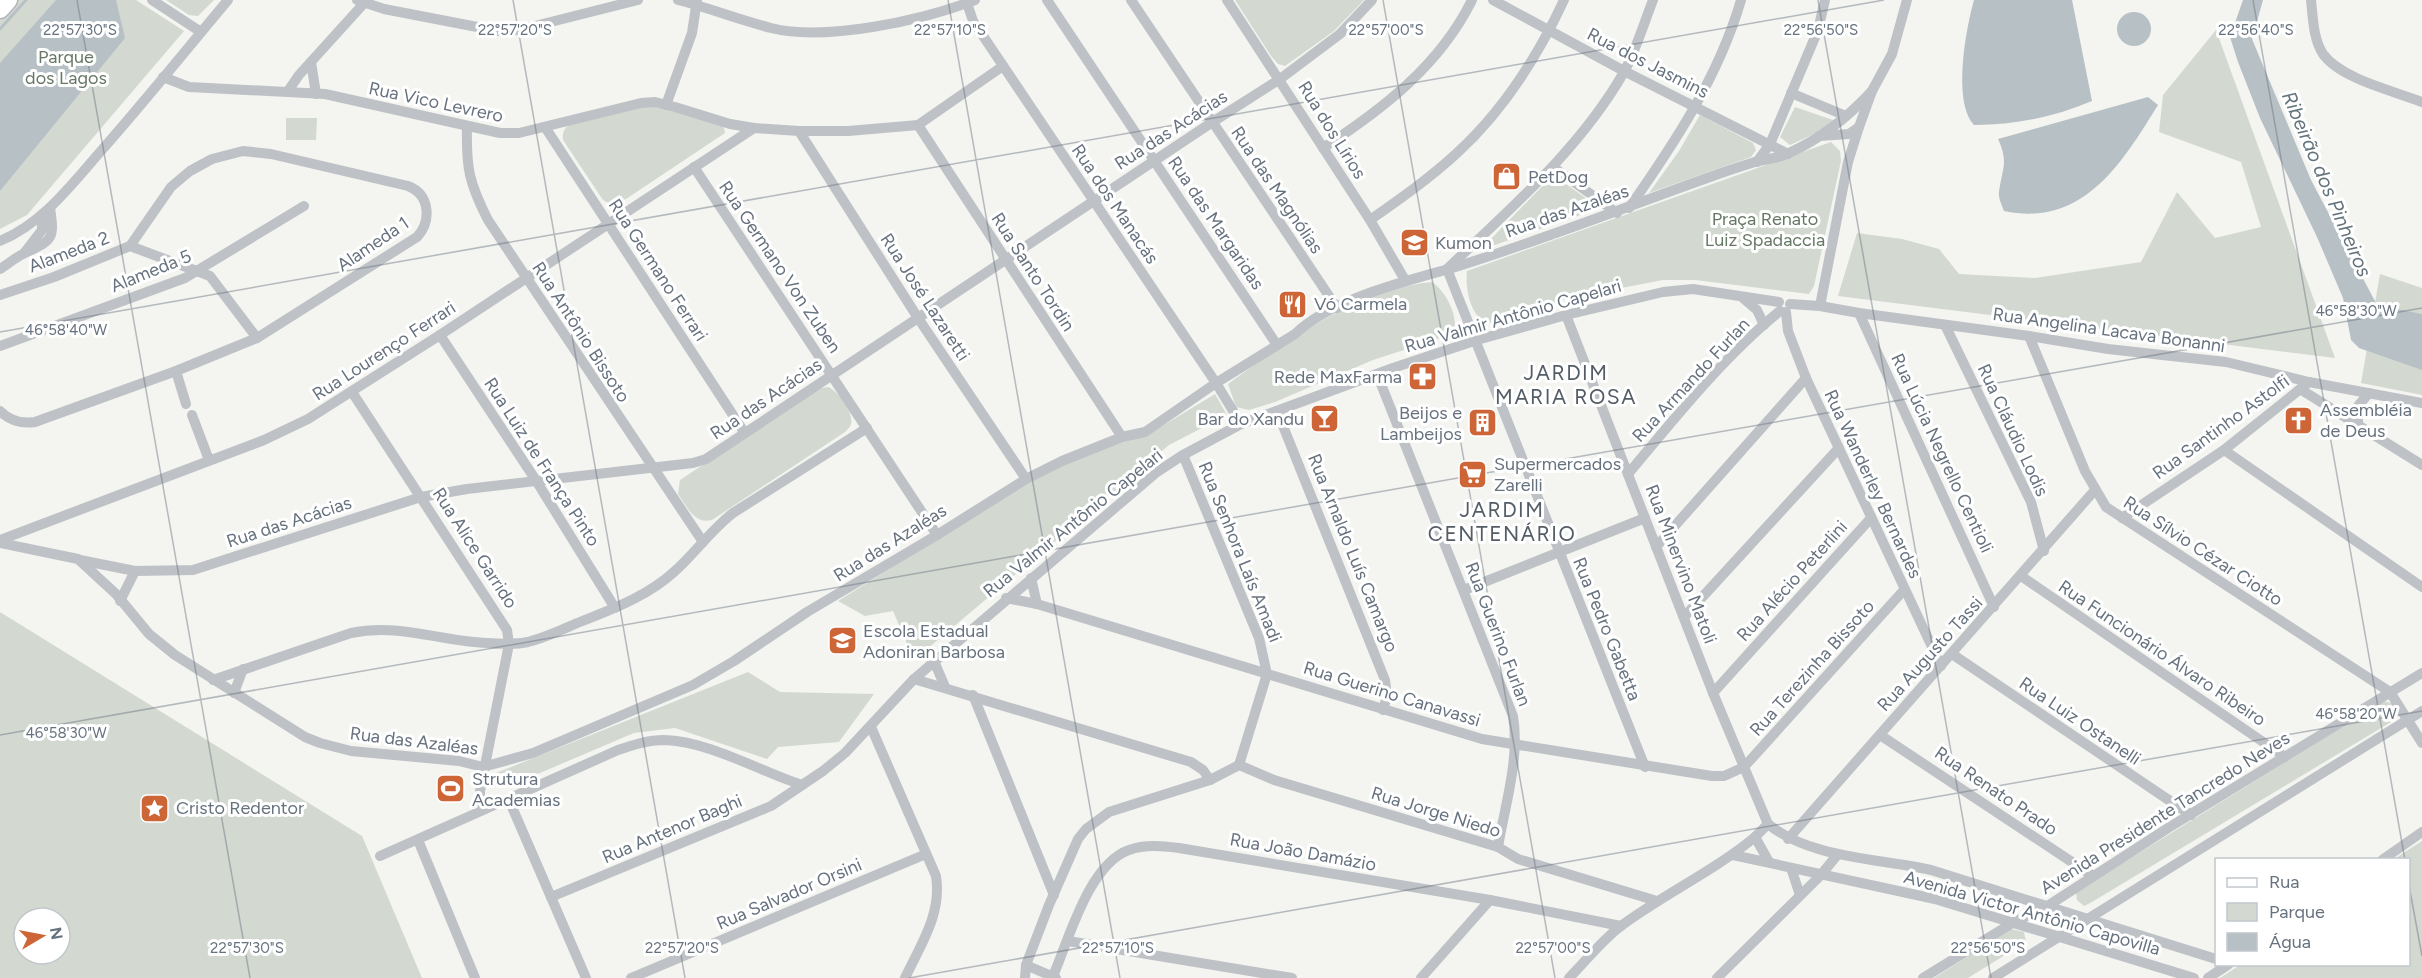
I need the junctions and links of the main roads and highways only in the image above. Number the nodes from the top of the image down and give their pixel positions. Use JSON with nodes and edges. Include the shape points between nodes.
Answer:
{"nodes":[{"id":1,"x":8,"y":0,"type":"edge"},
{"id":2,"x":0,"y":9,"type":"edge"}],
"edges":[{"from":1,"to":2,"type":"main road"}]}
